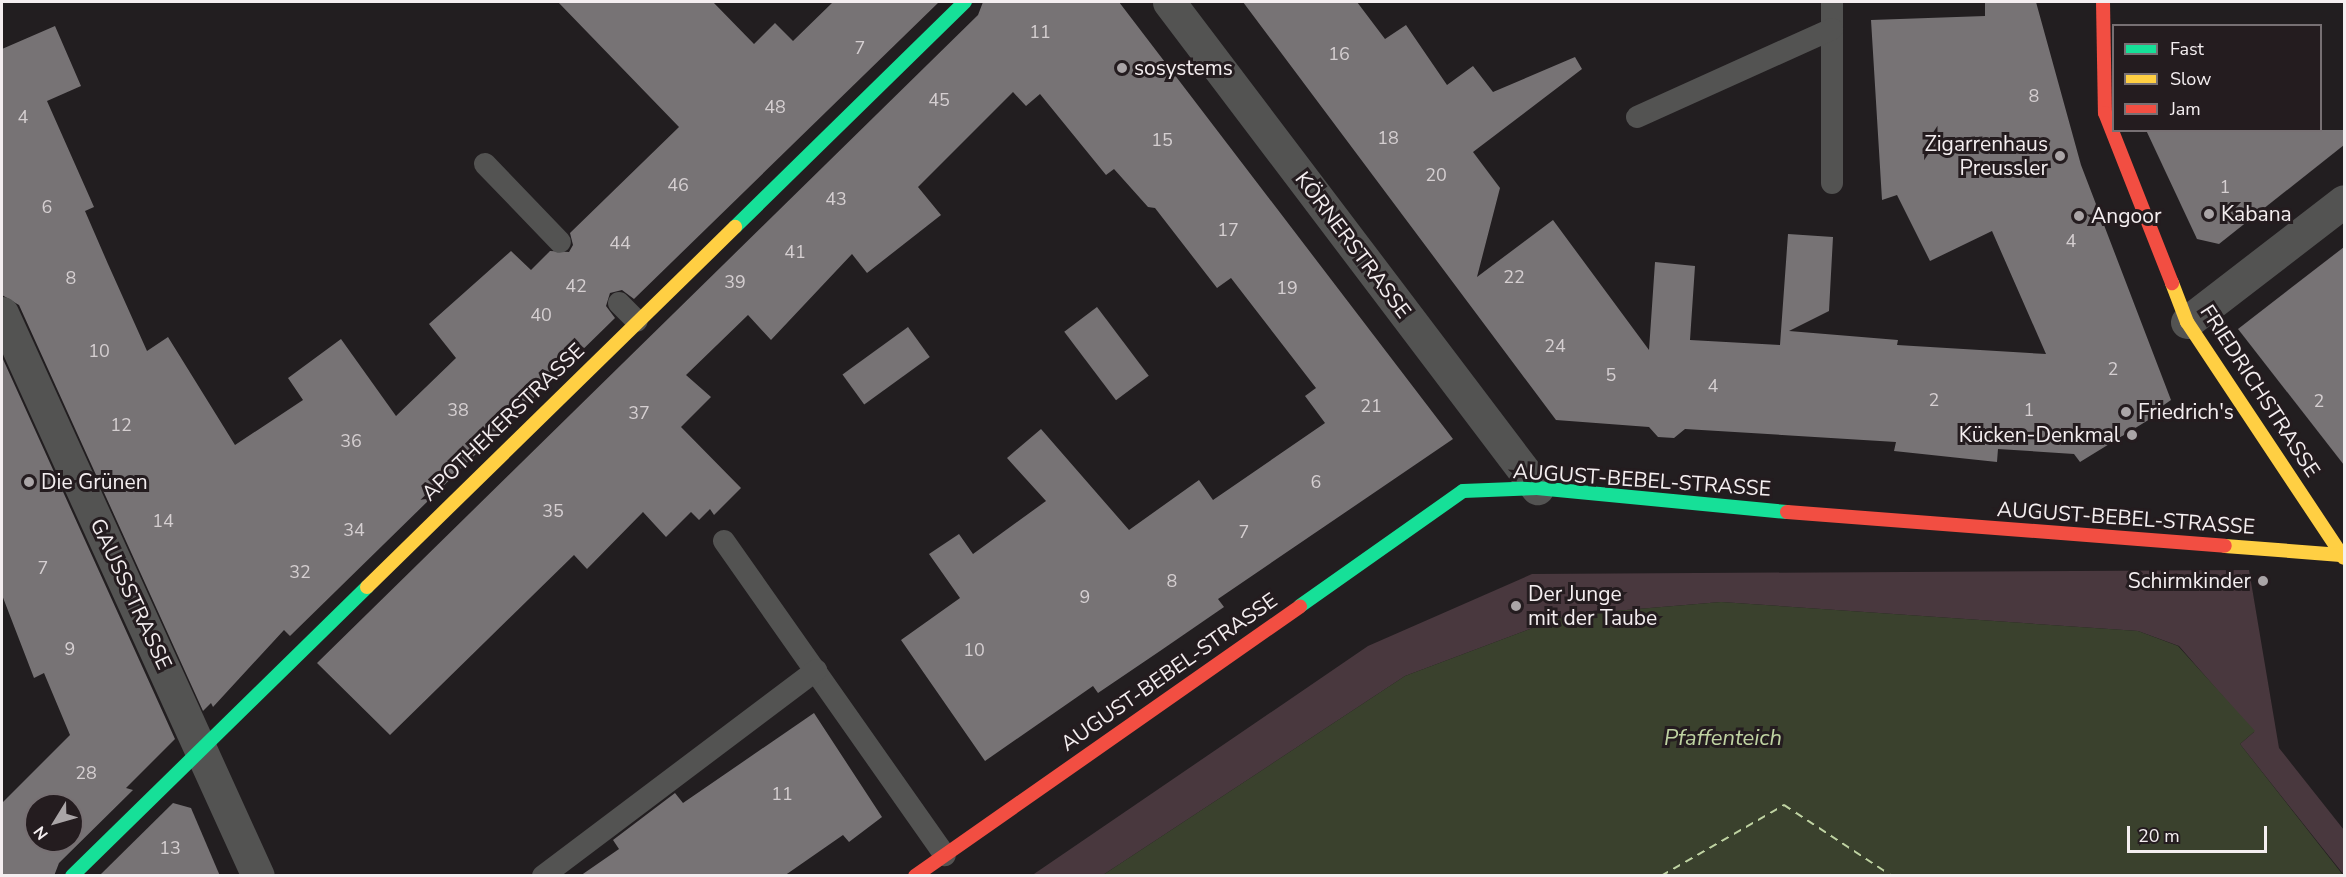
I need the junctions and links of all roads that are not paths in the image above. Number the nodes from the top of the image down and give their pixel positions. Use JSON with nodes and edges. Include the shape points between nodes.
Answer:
{"nodes":[{"id":1,"x":965,"y":2,"type":"edge"},
{"id":2,"x":1169,"y":2,"type":"edge"},
{"id":3,"x":1832,"y":2,"type":"edge"},
{"id":4,"x":2103,"y":2,"type":"edge"},
{"id":5,"x":1832,"y":29,"type":"junction"},
{"id":6,"x":1637,"y":117,"type":"dead end"},
{"id":7,"x":2112,"y":131,"type":"edge"},
{"id":8,"x":2112,"y":132,"type":"edge"},
{"id":9,"x":485,"y":164,"type":"dead end"},
{"id":10,"x":1832,"y":183,"type":"dead end"},
{"id":11,"x":2344,"y":201,"type":"edge"},
{"id":12,"x":561,"y":242,"type":"dead end"},
{"id":13,"x":619,"y":303,"type":"dead end"},
{"id":14,"x":2,"y":313,"type":"edge"},
{"id":15,"x":637,"y":321,"type":"junction"},
{"id":16,"x":2187,"y":322,"type":"junction"},
{"id":17,"x":1537,"y":488,"type":"junction"},
{"id":18,"x":724,"y":541,"type":"dead end"},
{"id":19,"x":2343,"y":556,"type":"edge"},
{"id":20,"x":816,"y":670,"type":"junction"},
{"id":21,"x":201,"y":746,"type":"junction"},
{"id":22,"x":945,"y":855,"type":"junction"},
{"id":23,"x":72,"y":876,"type":"edge"},
{"id":24,"x":258,"y":876,"type":"edge"},
{"id":25,"x":543,"y":876,"type":"edge"},
{"id":26,"x":915,"y":876,"type":"edge"}],
"edges":[{"from":1,"to":15,"type":"street","name":"APOTHEKERSTRASSE","via":[[936,14]]},
{"from":2,"to":17,"type":"street","name":"KÖRNERSTRASSE"},
{"from":3,"to":5,"type":"lane"},
{"from":4,"to":7,"type":"street","name":"FRIEDRICHSTRASSE","via":[[2105,113]]},
{"from":5,"to":6,"type":"lane"},
{"from":5,"to":10,"type":"lane"},
{"from":8,"to":16,"type":"street","name":"FRIEDRICHSTRASSE"},
{"from":9,"to":12,"type":"lane"},
{"from":11,"to":16,"type":"street"},
{"from":13,"to":15,"type":"lane"},
{"from":14,"to":21,"type":"street","name":"GAUSSSTRASSE"},
{"from":15,"to":21,"type":"street","name":"APOTHEKERSTRASSE"},
{"from":16,"to":19,"type":"street","name":"FRIEDRICHSTRASSE"},
{"from":17,"to":19,"type":"street","name":"AUGUST-BEBEL-STRASSE","via":[[1884,521]]},
{"from":17,"to":22,"type":"street","name":"AUGUST-BEBEL-STRASSE","via":[[1463,491]]},
{"from":18,"to":20,"type":"lane"},
{"from":20,"to":22,"type":"lane"},
{"from":20,"to":25,"type":"lane"},
{"from":21,"to":23,"type":"street","name":"APOTHEKERSTRASSE"},
{"from":21,"to":24,"type":"street","name":"GAUSSSTRASSE"},
{"from":22,"to":26,"type":"street","name":"AUGUST-BEBEL-STRASSE"}]}
